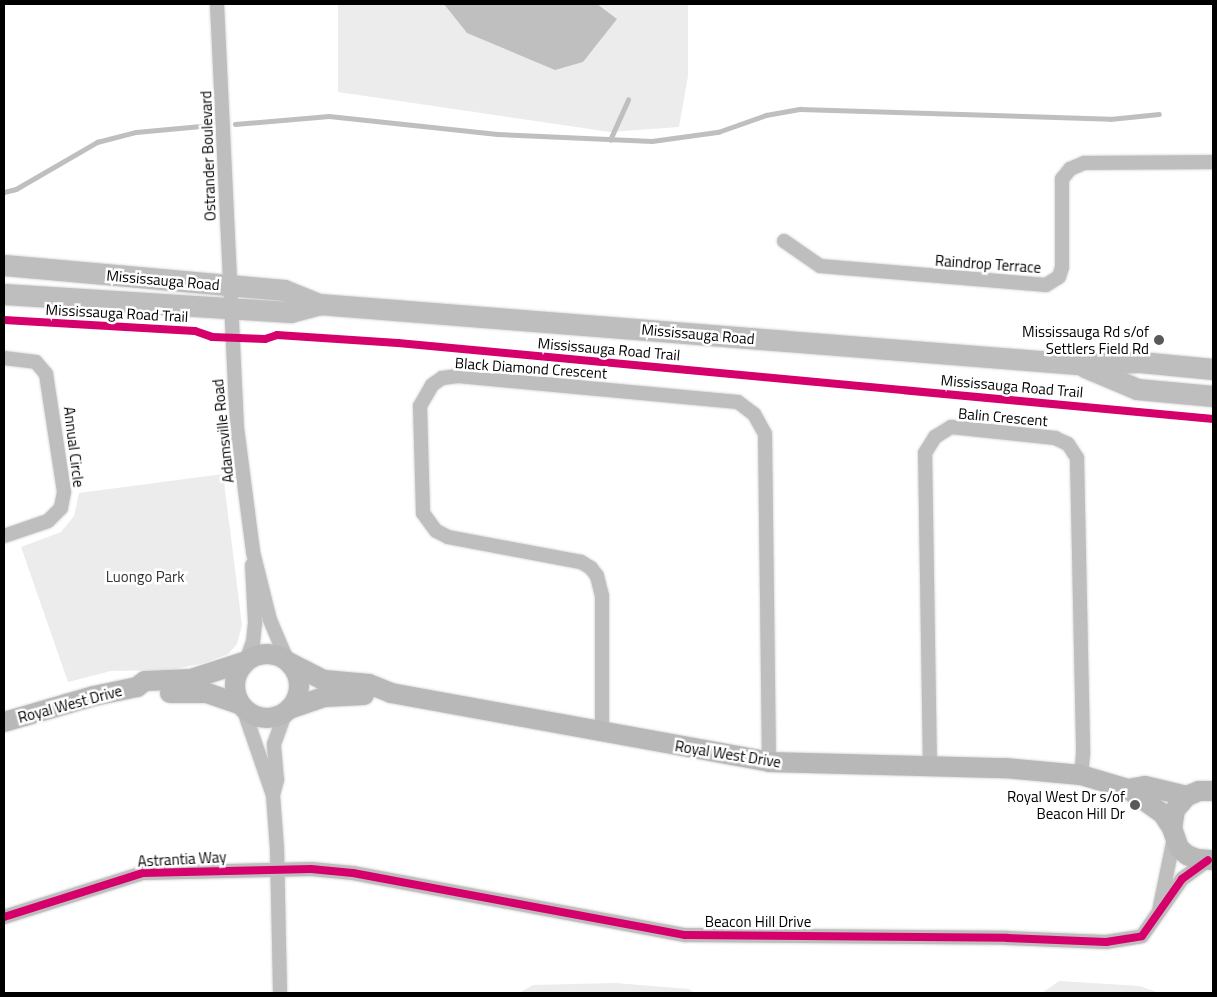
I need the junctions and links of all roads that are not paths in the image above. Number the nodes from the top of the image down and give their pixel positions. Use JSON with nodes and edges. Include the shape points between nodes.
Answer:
{"nodes":[{"id":1,"x":217,"y":4,"type":"edge"},
{"id":2,"x":1213,"y":162,"type":"edge"},
{"id":3,"x":784,"y":240,"type":"dead end"},
{"id":4,"x":4,"y":265,"type":"edge"},
{"id":5,"x":4,"y":294,"type":"edge"},
{"id":6,"x":229,"y":296,"type":"junction"},
{"id":7,"x":4,"y":358,"type":"edge"},
{"id":8,"x":1078,"y":364,"type":"junction"},
{"id":9,"x":1213,"y":369,"type":"edge"},
{"id":10,"x":1213,"y":396,"type":"edge"},
{"id":11,"x":4,"y":536,"type":"edge"},
{"id":12,"x":253,"y":552,"type":"junction"},
{"id":13,"x":245,"y":662,"type":"junction"},
{"id":14,"x":288,"y":662,"type":"junction"},
{"id":15,"x":137,"y":687,"type":"junction"},
{"id":16,"x":390,"y":693,"type":"junction"},
{"id":17,"x":241,"y":706,"type":"junction"},
{"id":18,"x":288,"y":710,"type":"junction"},
{"id":19,"x":4,"y":722,"type":"edge"},
{"id":20,"x":602,"y":732,"type":"junction"},
{"id":21,"x":769,"y":762,"type":"junction"},
{"id":22,"x":930,"y":767,"type":"junction"},
{"id":23,"x":1081,"y":775,"type":"junction"},
{"id":24,"x":1128,"y":788,"type":"junction"},
{"id":25,"x":1203,"y":790,"type":"edge"},
{"id":26,"x":273,"y":795,"type":"junction"},
{"id":27,"x":1173,"y":833,"type":"junction"},
{"id":28,"x":1210,"y":860,"type":"edge"},
{"id":29,"x":278,"y":869,"type":"junction"},
{"id":30,"x":1158,"y":914,"type":"junction"},
{"id":31,"x":4,"y":917,"type":"edge"},
{"id":32,"x":280,"y":993,"type":"edge"}],
"edges":[{"from":1,"to":6,"type":"street","name":"Ostrander Boulevard"},
{"from":2,"to":3,"type":"street","name":"Raindrop Terrace","via":[[1084,164],[1070,169],[1062,179],[1062,267],[1059,277],[1046,285],[820,266]]},
{"from":4,"to":6,"type":"main road","name":"Mississauga Road"},
{"from":5,"to":6,"type":"main road","name":"Mississauga Road"},
{"from":6,"to":8,"type":"main road","name":"Mississauga Road","via":[[290,312],[319,304]]},
{"from":6,"to":12,"type":"street","name":"Adamsville Road","via":[[237,428]]},
{"from":7,"to":11,"type":"street","name":"Annual Circle","via":[[36,362],[46,374],[64,492],[61,508],[48,522]]},
{"from":8,"to":9,"type":"main road","name":"Mississauga Road","via":[[1140,362]]},
{"from":8,"to":10,"type":"main road","name":"Mississauga Road","via":[[1137,389]]},
{"from":12,"to":13,"type":"street","name":"Adamsville Road","via":[[253,642]]},
{"from":12,"to":14,"type":"street","name":"Adamsville Road","via":[[270,620]]},
{"from":13,"to":14,"type":"street","via":[[262,653]]},
{"from":13,"to":15,"type":"street","name":"Royal West Drive","via":[[207,676],[145,681]]},
{"from":13,"to":17,"type":"street","via":[[235,678],[235,696]]},
{"from":14,"to":16,"type":"street","name":"Royal West Drive","via":[[324,680],[369,684]]},
{"from":14,"to":18,"type":"street","via":[[299,686],[296,701]]},
{"from":15,"to":17,"type":"street","name":"Royal West Drive","via":[[147,692],[207,693]]},
{"from":15,"to":19,"type":"street","name":"Royal West Drive"},
{"from":16,"to":18,"type":"street","name":"Royal West Drive","via":[[324,697]]},
{"from":16,"to":20,"type":"street","name":"Royal West Drive"},
{"from":17,"to":18,"type":"street","via":[[263,718]]},
{"from":17,"to":26,"type":"street"},
{"from":18,"to":26,"type":"street","via":[[274,744],[277,780]]},
{"from":20,"to":21,"type":"street","name":"Royal West Drive"},
{"from":20,"to":21,"type":"street","name":"Black Diamond Crescent","via":[[602,596],[597,576],[591,568],[582,562],[448,538],[436,532],[423,513],[420,406],[432,385],[442,378],[458,376],[738,402],[754,414],[765,434]]},
{"from":21,"to":22,"type":"street","name":"Royal West Drive"},
{"from":22,"to":23,"type":"street","name":"Royal West Drive","via":[[1005,768]]},
{"from":22,"to":23,"type":"street","name":"Balin Crescent","via":[[925,453],[935,437],[951,427],[1055,438],[1068,444],[1077,458],[1084,754]]},
{"from":23,"to":24,"type":"street","name":"Royal West Drive"},
{"from":24,"to":25,"type":"street","name":"Royal West Drive"},
{"from":24,"to":27,"type":"street","name":"Royal West Drive","via":[[1164,814]]},
{"from":25,"to":27,"type":"street","via":[[1175,810]]},
{"from":26,"to":29,"type":"street"},
{"from":27,"to":28,"type":"street","name":"Royal West Drive","via":[[1187,854]]},
{"from":27,"to":30,"type":"street","name":"Beacon Hill Drive"},
{"from":28,"to":30,"type":"street","name":"Beacon Hill Drive","via":[[1192,869]]},
{"from":29,"to":30,"type":"street","name":"Beacon Hill Drive","via":[[353,873],[685,935],[1007,938],[1097,943],[1142,936]]},
{"from":29,"to":31,"type":"street","name":"Astrantia Way","via":[[143,873]]},
{"from":29,"to":32,"type":"street"}]}
